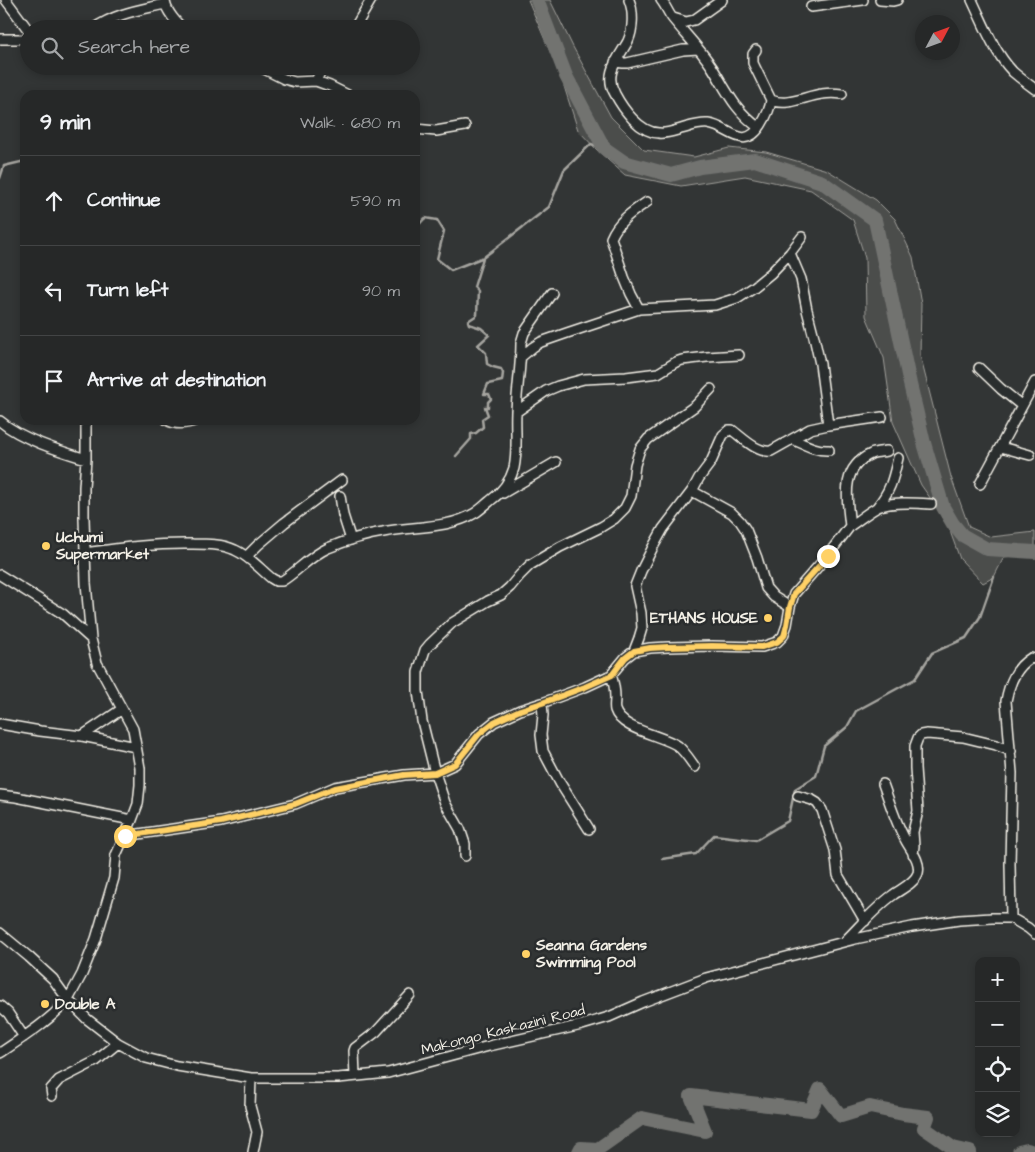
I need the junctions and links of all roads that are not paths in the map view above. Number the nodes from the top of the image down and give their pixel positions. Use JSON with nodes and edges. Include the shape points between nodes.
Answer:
{"nodes":[{"id":1,"x":6,"y":0,"type":"edge"},
{"id":2,"x":371,"y":0,"type":"edge"},
{"id":3,"x":629,"y":0,"type":"edge"},
{"id":4,"x":661,"y":0,"type":"edge"},
{"id":5,"x":722,"y":0,"type":"edge"},
{"id":6,"x":863,"y":0,"type":"edge"},
{"id":7,"x":880,"y":0,"type":"edge"},
{"id":8,"x":897,"y":0,"type":"edge"},
{"id":9,"x":972,"y":0,"type":"edge"},
{"id":10,"x":165,"y":2,"type":"edge"},
{"id":11,"x":811,"y":7,"type":"dead end"},
{"id":12,"x":671,"y":17,"type":"junction"},
{"id":13,"x":21,"y":20,"type":"edge"},
{"id":14,"x":107,"y":20,"type":"edge"},
{"id":15,"x":175,"y":20,"type":"edge"},
{"id":16,"x":359,"y":20,"type":"edge"},
{"id":17,"x":0,"y":39,"type":"edge"},
{"id":18,"x":20,"y":39,"type":"edge"},
{"id":19,"x":698,"y":49,"type":"junction"},
{"id":20,"x":756,"y":50,"type":"dead end"},
{"id":21,"x":615,"y":62,"type":"junction"},
{"id":22,"x":276,"y":75,"type":"edge"},
{"id":23,"x":319,"y":75,"type":"edge"},
{"id":24,"x":316,"y":81,"type":"junction"},
{"id":25,"x":1035,"y":89,"type":"edge"},
{"id":26,"x":338,"y":90,"type":"edge"},
{"id":27,"x":842,"y":94,"type":"dead end"},
{"id":28,"x":771,"y":100,"type":"junction"},
{"id":29,"x":465,"y":126,"type":"dead end"},
{"id":30,"x":759,"y":128,"type":"junction"},
{"id":31,"x":420,"y":129,"type":"edge"},
{"id":32,"x":647,"y":202,"type":"dead end"},
{"id":33,"x":802,"y":237,"type":"dead end"},
{"id":34,"x":790,"y":253,"type":"junction"},
{"id":35,"x":552,"y":293,"type":"dead end"},
{"id":36,"x":639,"y":309,"type":"junction"},
{"id":37,"x":740,"y":355,"type":"dead end"},
{"id":38,"x":521,"y":357,"type":"junction"},
{"id":39,"x":979,"y":368,"type":"dead end"},
{"id":40,"x":1035,"y":382,"type":"edge"},
{"id":41,"x":711,"y":389,"type":"dead end"},
{"id":42,"x":1022,"y":406,"type":"junction"},
{"id":43,"x":516,"y":412,"type":"junction"},
{"id":44,"x":882,"y":417,"type":"dead end"},
{"id":45,"x":0,"y":421,"type":"edge"},
{"id":46,"x":86,"y":425,"type":"edge"},
{"id":47,"x":828,"y":425,"type":"junction"},
{"id":48,"x":792,"y":439,"type":"junction"},
{"id":49,"x":1001,"y":447,"type":"junction"},
{"id":50,"x":829,"y":450,"type":"dead end"},
{"id":51,"x":886,"y":451,"type":"dead end"},
{"id":52,"x":1030,"y":455,"type":"dead end"},
{"id":53,"x":898,"y":458,"type":"dead end"},
{"id":54,"x":86,"y":459,"type":"junction"},
{"id":55,"x":556,"y":462,"type":"dead end"},
{"id":56,"x":342,"y":480,"type":"dead end"},
{"id":57,"x":980,"y":484,"type":"dead end"},
{"id":58,"x":692,"y":491,"type":"junction"},
{"id":59,"x":498,"y":495,"type":"junction"},
{"id":60,"x":340,"y":496,"type":"dead end"},
{"id":61,"x":931,"y":504,"type":"dead end"},
{"id":62,"x":877,"y":507,"type":"junction"},
{"id":63,"x":850,"y":526,"type":"junction"},
{"id":64,"x":351,"y":540,"type":"junction"},
{"id":65,"x":85,"y":553,"type":"junction"},
{"id":66,"x":247,"y":556,"type":"junction"},
{"id":67,"x":0,"y":575,"type":"edge"},
{"id":68,"x":790,"y":607,"type":"junction"},
{"id":69,"x":91,"y":639,"type":"junction"},
{"id":70,"x":634,"y":651,"type":"junction"},
{"id":71,"x":1035,"y":659,"type":"edge"},
{"id":72,"x":612,"y":675,"type":"junction"},
{"id":73,"x":542,"y":703,"type":"junction"},
{"id":74,"x":122,"y":709,"type":"junction"},
{"id":75,"x":0,"y":724,"type":"edge"},
{"id":76,"x":82,"y":736,"type":"junction"},
{"id":77,"x":136,"y":747,"type":"junction"},
{"id":78,"x":1011,"y":751,"type":"junction"},
{"id":79,"x":694,"y":767,"type":"dead end"},
{"id":80,"x":435,"y":773,"type":"junction"},
{"id":81,"x":883,"y":784,"type":"dead end"},
{"id":82,"x":0,"y":796,"type":"edge"},
{"id":83,"x":798,"y":796,"type":"dead end"},
{"id":84,"x":132,"y":820,"type":"junction"},
{"id":85,"x":589,"y":829,"type":"dead end"},
{"id":86,"x":125,"y":836,"type":"junction"},
{"id":87,"x":913,"y":854,"type":"junction"},
{"id":88,"x":465,"y":856,"type":"dead end"},
{"id":89,"x":1010,"y":918,"type":"junction"},
{"id":90,"x":865,"y":921,"type":"junction"},
{"id":91,"x":0,"y":933,"type":"edge"},
{"id":92,"x":1035,"y":934,"type":"edge"},
{"id":93,"x":844,"y":942,"type":"junction"},
{"id":94,"x":410,"y":995,"type":"dead end"},
{"id":95,"x":68,"y":1000,"type":"junction"},
{"id":96,"x":0,"y":1006,"type":"edge"},
{"id":97,"x":24,"y":1037,"type":"junction"},
{"id":98,"x":118,"y":1043,"type":"junction"},
{"id":99,"x":0,"y":1053,"type":"edge"},
{"id":100,"x":355,"y":1076,"type":"junction"},
{"id":101,"x":250,"y":1078,"type":"junction"},
{"id":102,"x":52,"y":1096,"type":"dead end"},
{"id":103,"x":253,"y":1152,"type":"edge"}],
"edges":[{"from":1,"to":13,"type":"street"},
{"from":2,"to":16,"type":"street"},
{"from":3,"to":21,"type":"street","via":[[632,6],[630,36]]},
{"from":4,"to":12,"type":"street"},
{"from":5,"to":12,"type":"street","via":[[694,20],[686,22]]},
{"from":6,"to":11,"type":"street"},
{"from":7,"to":8,"type":"street"},
{"from":9,"to":25,"type":"street","via":[[1001,56]]},
{"from":10,"to":14,"type":"street"},
{"from":10,"to":15,"type":"street"},
{"from":12,"to":19,"type":"street"},
{"from":17,"to":18,"type":"street"},
{"from":19,"to":21,"type":"street","via":[[623,64]]},
{"from":19,"to":30,"type":"street","via":[[735,106]]},
{"from":20,"to":28,"type":"street","via":[[753,63]]},
{"from":21,"to":30,"type":"street","via":[[611,83],[614,93],[629,115],[650,132],[659,134],[708,124],[746,138]]},
{"from":22,"to":24,"type":"street","via":[[295,82]]},
{"from":23,"to":24,"type":"street"},
{"from":24,"to":26,"type":"street"},
{"from":27,"to":28,"type":"street","via":[[821,94],[782,103]]},
{"from":28,"to":30,"type":"street"},
{"from":29,"to":31,"type":"street","via":[[436,131]]},
{"from":32,"to":36,"type":"street","via":[[618,225],[611,238]]},
{"from":33,"to":34,"type":"street"},
{"from":34,"to":36,"type":"street","via":[[771,273],[737,298],[715,305]]},
{"from":34,"to":47,"type":"street","via":[[801,279],[820,364]]},
{"from":35,"to":38,"type":"street","via":[[524,333]]},
{"from":36,"to":38,"type":"street","via":[[541,342]]},
{"from":37,"to":43,"type":"street","via":[[682,360],[658,373],[584,379],[546,391]]},
{"from":38,"to":43,"type":"street"},
{"from":39,"to":42,"type":"street"},
{"from":40,"to":42,"type":"street"},
{"from":41,"to":80,"type":"street","via":[[695,406],[648,439],[640,449],[631,496],[614,519],[544,555],[501,595],[452,623],[425,650],[418,672],[418,692]]},
{"from":42,"to":49,"type":"street"},
{"from":43,"to":59,"type":"street","via":[[514,468]]},
{"from":44,"to":47,"type":"street"},
{"from":45,"to":54,"type":"street","via":[[22,435]]},
{"from":46,"to":54,"type":"street"},
{"from":47,"to":48,"type":"street","via":[[810,429]]},
{"from":48,"to":50,"type":"street","via":[[816,449]]},
{"from":48,"to":58,"type":"street","via":[[765,452],[729,430],[723,435],[711,462]]},
{"from":49,"to":52,"type":"street"},
{"from":49,"to":57,"type":"street"},
{"from":51,"to":63,"type":"street","via":[[872,453],[853,468],[847,482]]},
{"from":53,"to":62,"type":"street","via":[[892,484]]},
{"from":54,"to":65,"type":"street"},
{"from":55,"to":59,"type":"street"},
{"from":56,"to":66,"type":"street","via":[[284,523]]},
{"from":58,"to":68,"type":"street","via":[[732,513],[740,521],[766,588]]},
{"from":58,"to":70,"type":"street","via":[[663,529],[635,586],[642,628]]},
{"from":59,"to":64,"type":"street","via":[[475,513],[456,522],[381,532]]},
{"from":60,"to":64,"type":"street"},
{"from":61,"to":62,"type":"street"},
{"from":62,"to":63,"type":"street"},
{"from":63,"to":68,"type":"street","via":[[794,594]]},
{"from":64,"to":66,"type":"street","via":[[315,555],[282,581],[271,578]]},
{"from":65,"to":66,"type":"street","via":[[142,545],[214,544]]},
{"from":65,"to":69,"type":"street"},
{"from":67,"to":69,"type":"street","via":[[63,614]]},
{"from":68,"to":70,"type":"street","via":[[784,636],[770,645],[659,647]]},
{"from":69,"to":74,"type":"street","via":[[97,664]]},
{"from":70,"to":72,"type":"street"},
{"from":71,"to":78,"type":"street","via":[[1031,658],[1018,669],[1007,693]]},
{"from":72,"to":73,"type":"street"},
{"from":72,"to":79,"type":"street","via":[[615,710],[620,717],[631,727],[677,746]]},
{"from":73,"to":80,"type":"street","via":[[494,722],[479,734],[455,764]]},
{"from":73,"to":85,"type":"street","via":[[543,750]]},
{"from":74,"to":76,"type":"street"},
{"from":74,"to":77,"type":"street","via":[[133,729]]},
{"from":75,"to":76,"type":"street"},
{"from":76,"to":77,"type":"street"},
{"from":77,"to":84,"type":"street","via":[[140,785]]},
{"from":78,"to":87,"type":"street","via":[[963,737],[927,734],[918,738],[915,746],[918,811],[912,832]]},
{"from":78,"to":89,"type":"street"},
{"from":80,"to":86,"type":"street","via":[[404,775],[335,788],[295,804],[221,822]]},
{"from":80,"to":88,"type":"street","via":[[445,803],[460,829]]},
{"from":81,"to":87,"type":"street"},
{"from":82,"to":84,"type":"street"},
{"from":83,"to":90,"type":"street","via":[[812,800],[822,810],[835,850],[838,875]]},
{"from":84,"to":86,"type":"street"},
{"from":86,"to":95,"type":"street","via":[[116,856],[114,878],[96,939]]},
{"from":87,"to":90,"type":"street","via":[[919,872],[915,878],[876,908]]},
{"from":89,"to":92,"type":"street"},
{"from":89,"to":93,"type":"street","name":"Makongo Kaskazini Road","via":[[959,920]]},
{"from":90,"to":93,"type":"street"},
{"from":91,"to":95,"type":"street","name":"Makongo Kaskazini Road","via":[[53,979]]},
{"from":93,"to":100,"type":"street","name":"Makongo Kaskazini Road","via":[[706,978],[582,1025],[388,1073]]},
{"from":94,"to":100,"type":"street","via":[[376,1032],[355,1048]]},
{"from":95,"to":97,"type":"street"},
{"from":95,"to":98,"type":"street","name":"Makongo Kaskazini Road"},
{"from":96,"to":97,"type":"street"},
{"from":97,"to":99,"type":"street"},
{"from":98,"to":101,"type":"street","name":"Makongo Kaskazini Road","via":[[146,1058]]},
{"from":98,"to":102,"type":"street","via":[[96,1061],[56,1083],[51,1089]]},
{"from":100,"to":101,"type":"street","name":"Makongo Kaskazini Road"},
{"from":101,"to":103,"type":"street","via":[[250,1106],[257,1132]]}]}
